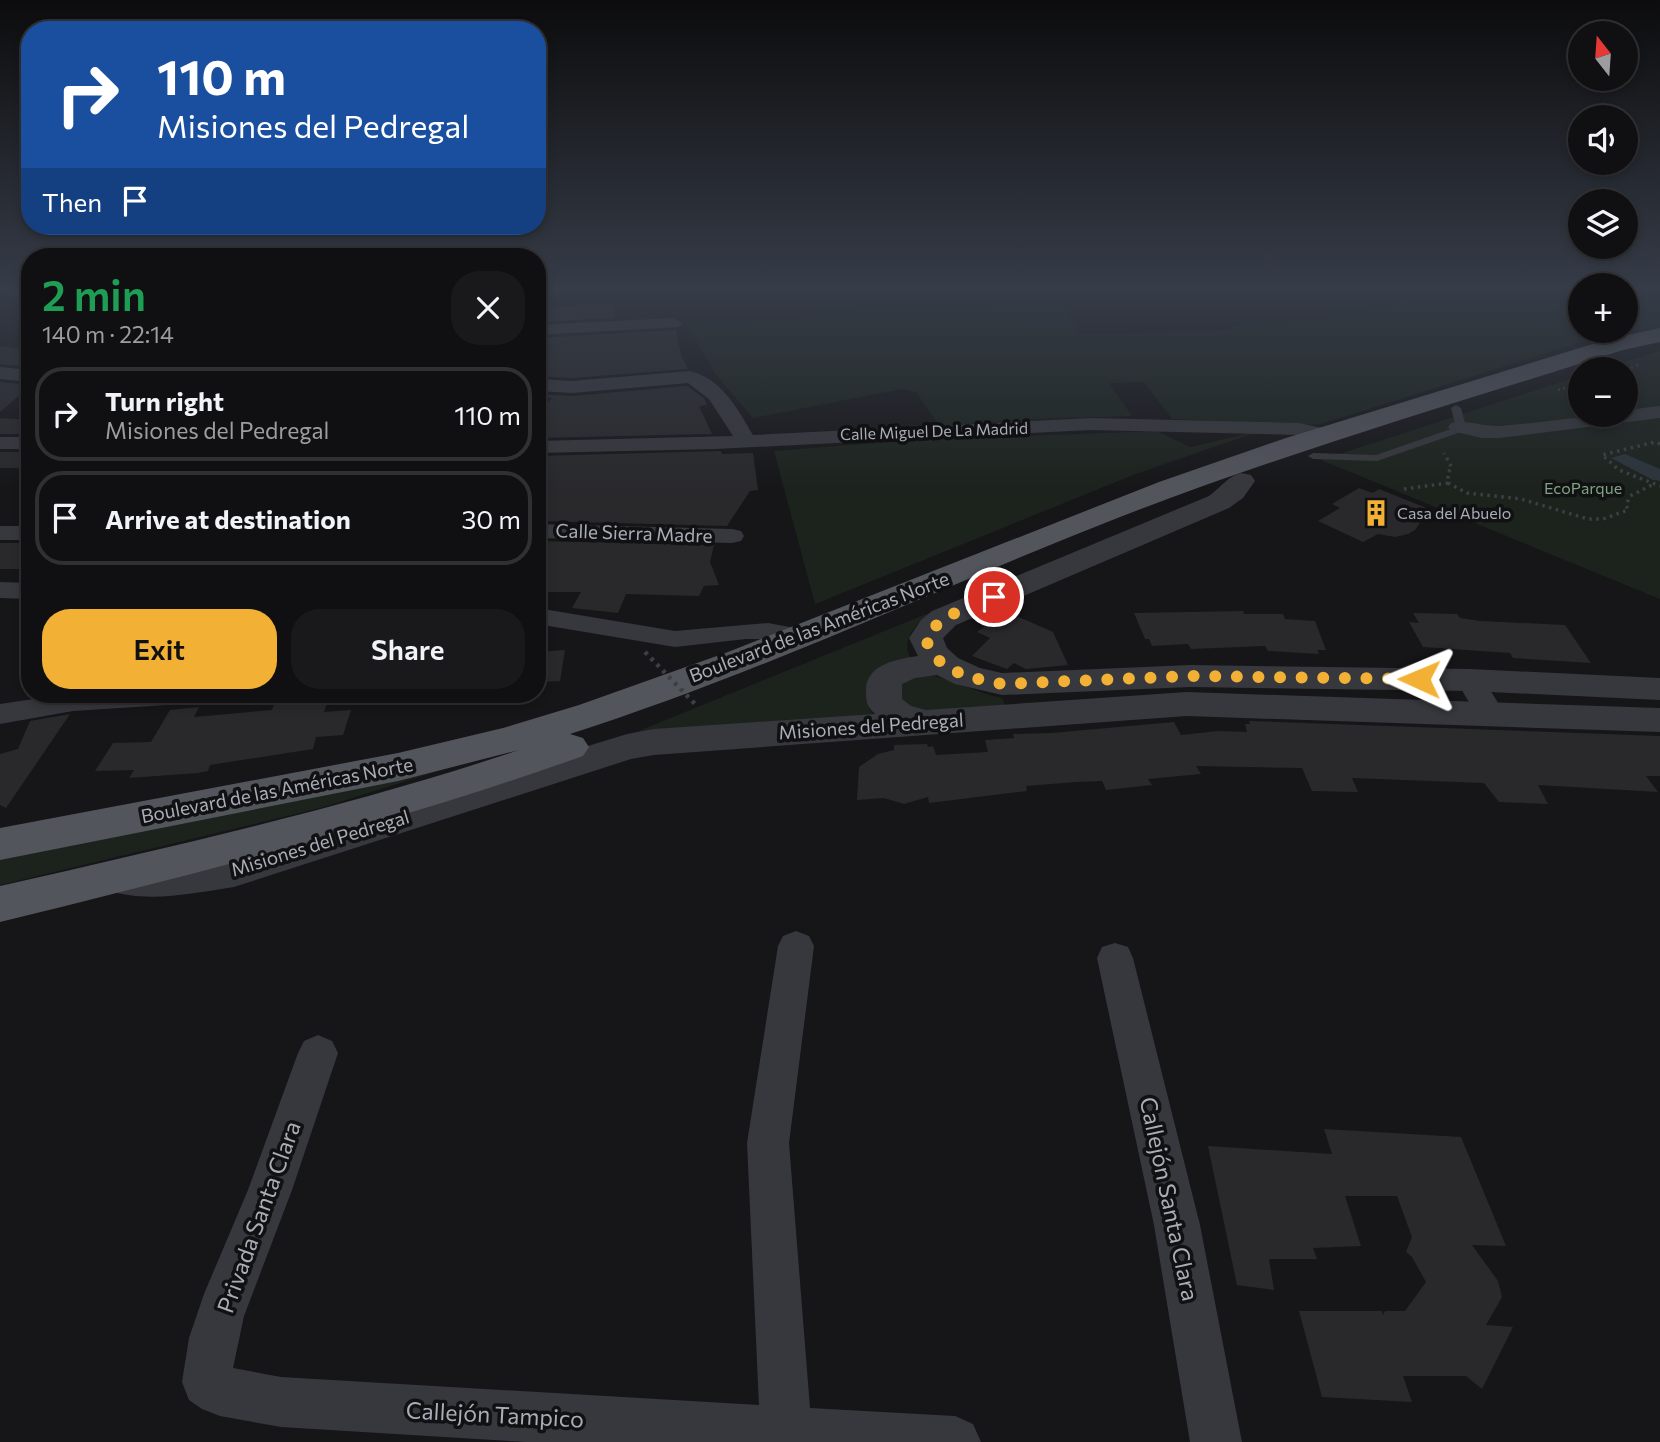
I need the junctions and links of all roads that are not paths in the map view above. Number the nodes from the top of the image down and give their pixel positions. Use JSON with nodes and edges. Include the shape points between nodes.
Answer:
{"nodes":[{"id":1,"x":1587,"y":354,"type":"edge"},
{"id":2,"x":0,"y":373,"type":"edge"},
{"id":3,"x":21,"y":375,"type":"edge"},
{"id":4,"x":1568,"y":375,"type":"edge"},
{"id":5,"x":546,"y":386,"type":"edge"},
{"id":6,"x":1660,"y":412,"type":"edge"},
{"id":7,"x":1463,"y":422,"type":"junction"},
{"id":8,"x":745,"y":439,"type":"junction"},
{"id":9,"x":0,"y":443,"type":"edge"},
{"id":10,"x":21,"y":443,"type":"edge"},
{"id":11,"x":1322,"y":445,"type":"junction"},
{"id":12,"x":546,"y":447,"type":"edge"},
{"id":13,"x":1241,"y":481,"type":"junction"},
{"id":14,"x":546,"y":531,"type":"edge"},
{"id":15,"x":0,"y":533,"type":"edge"},
{"id":16,"x":21,"y":533,"type":"edge"},
{"id":17,"x":732,"y":536,"type":"dead end"},
{"id":18,"x":0,"y":590,"type":"edge"},
{"id":19,"x":21,"y":590,"type":"edge"},
{"id":20,"x":546,"y":618,"type":"edge"},
{"id":21,"x":801,"y":637,"type":"junction"},
{"id":22,"x":944,"y":664,"type":"junction"},
{"id":23,"x":1470,"y":680,"type":"junction"},
{"id":24,"x":1660,"y":688,"type":"edge"},
{"id":25,"x":56,"y":703,"type":"edge"},
{"id":26,"x":0,"y":714,"type":"edge"},
{"id":27,"x":1490,"y":714,"type":"junction"},
{"id":28,"x":1660,"y":720,"type":"edge"},
{"id":29,"x":928,"y":722,"type":"junction"},
{"id":30,"x":0,"y":844,"type":"edge"},
{"id":31,"x":103,"y":880,"type":"junction"},
{"id":32,"x":0,"y":904,"type":"edge"},
{"id":33,"x":796,"y":946,"type":"dead end"},
{"id":34,"x":1115,"y":958,"type":"dead end"},
{"id":35,"x":318,"y":1053,"type":"dead end"},
{"id":36,"x":207,"y":1382,"type":"joint"},
{"id":37,"x":786,"y":1433,"type":"junction"},
{"id":38,"x":902,"y":1440,"type":"edge"},
{"id":39,"x":956,"y":1442,"type":"edge"},
{"id":40,"x":1216,"y":1442,"type":"edge"}],
"edges":[{"from":1,"to":11,"type":"main road","name":"Boulevard de las Américas Norte"},
{"from":2,"to":3,"type":"street"},
{"from":4,"to":7,"type":"main road","name":"Boulevard de las Américas Norte"},
{"from":5,"to":8,"type":"street","via":[[690,377],[719,398]]},
{"from":6,"to":7,"type":"street","via":[[1499,432]]},
{"from":7,"to":11,"type":"main road","name":"Boulevard de las Américas Norte"},
{"from":8,"to":11,"type":"street","name":"Calle Miguel De La Madrid","via":[[1091,424],[1299,429]]},
{"from":8,"to":12,"type":"street","name":"Calle Miguel De La Madrid"},
{"from":9,"to":10,"type":"street"},
{"from":11,"to":13,"type":"main road","name":"Boulevard de las Américas Norte"},
{"from":11,"to":21,"type":"main road","name":"Boulevard de las Américas Norte","via":[[1206,475],[1108,511]]},
{"from":13,"to":22,"type":"street","via":[[1219,502],[944,618],[926,638],[929,652]]},
{"from":13,"to":31,"type":"main road","name":"Boulevard de las Américas Norte","via":[[497,773],[301,831]]},
{"from":14,"to":17,"type":"street","name":"Calle Sierra Madre"},
{"from":15,"to":16,"type":"street"},
{"from":18,"to":19,"type":"street"},
{"from":20,"to":21,"type":"street","via":[[674,639],[746,631]]},
{"from":21,"to":30,"type":"main road","name":"Boulevard de las Américas Norte","via":[[584,717],[448,757]]},
{"from":22,"to":23,"type":"street","via":[[972,678],[1002,684],[1189,676]]},
{"from":22,"to":29,"type":"street","via":[[914,666],[884,680],[884,704],[898,715]]},
{"from":23,"to":24,"type":"street"},
{"from":23,"to":27,"type":"street"},
{"from":25,"to":26,"type":"street"},
{"from":27,"to":28,"type":"street","name":"Misiones del Pedregal"},
{"from":27,"to":29,"type":"street","name":"Misiones del Pedregal","via":[[1187,704]]},
{"from":29,"to":31,"type":"street","name":"Misiones del Pedregal","via":[[627,747],[234,871],[185,878]]},
{"from":31,"to":32,"type":"main road","name":"Boulevard de las Américas Norte"},
{"from":33,"to":37,"type":"street","via":[[768,1143]]},
{"from":34,"to":40,"type":"street","name":"Callejón Santa Clara","via":[[1177,1225]]},
{"from":35,"to":36,"type":"street","name":"Privada Santa Clara","via":[[262,1212],[228,1292],[207,1365]]},
{"from":36,"to":37,"type":"street","name":"Callejón Tampico","via":[[220,1391],[281,1402]]},
{"from":37,"to":38,"type":"street","name":"Callejón Tampico"},
{"from":38,"to":39,"type":"street","name":"Callejón Tampico"}]}
